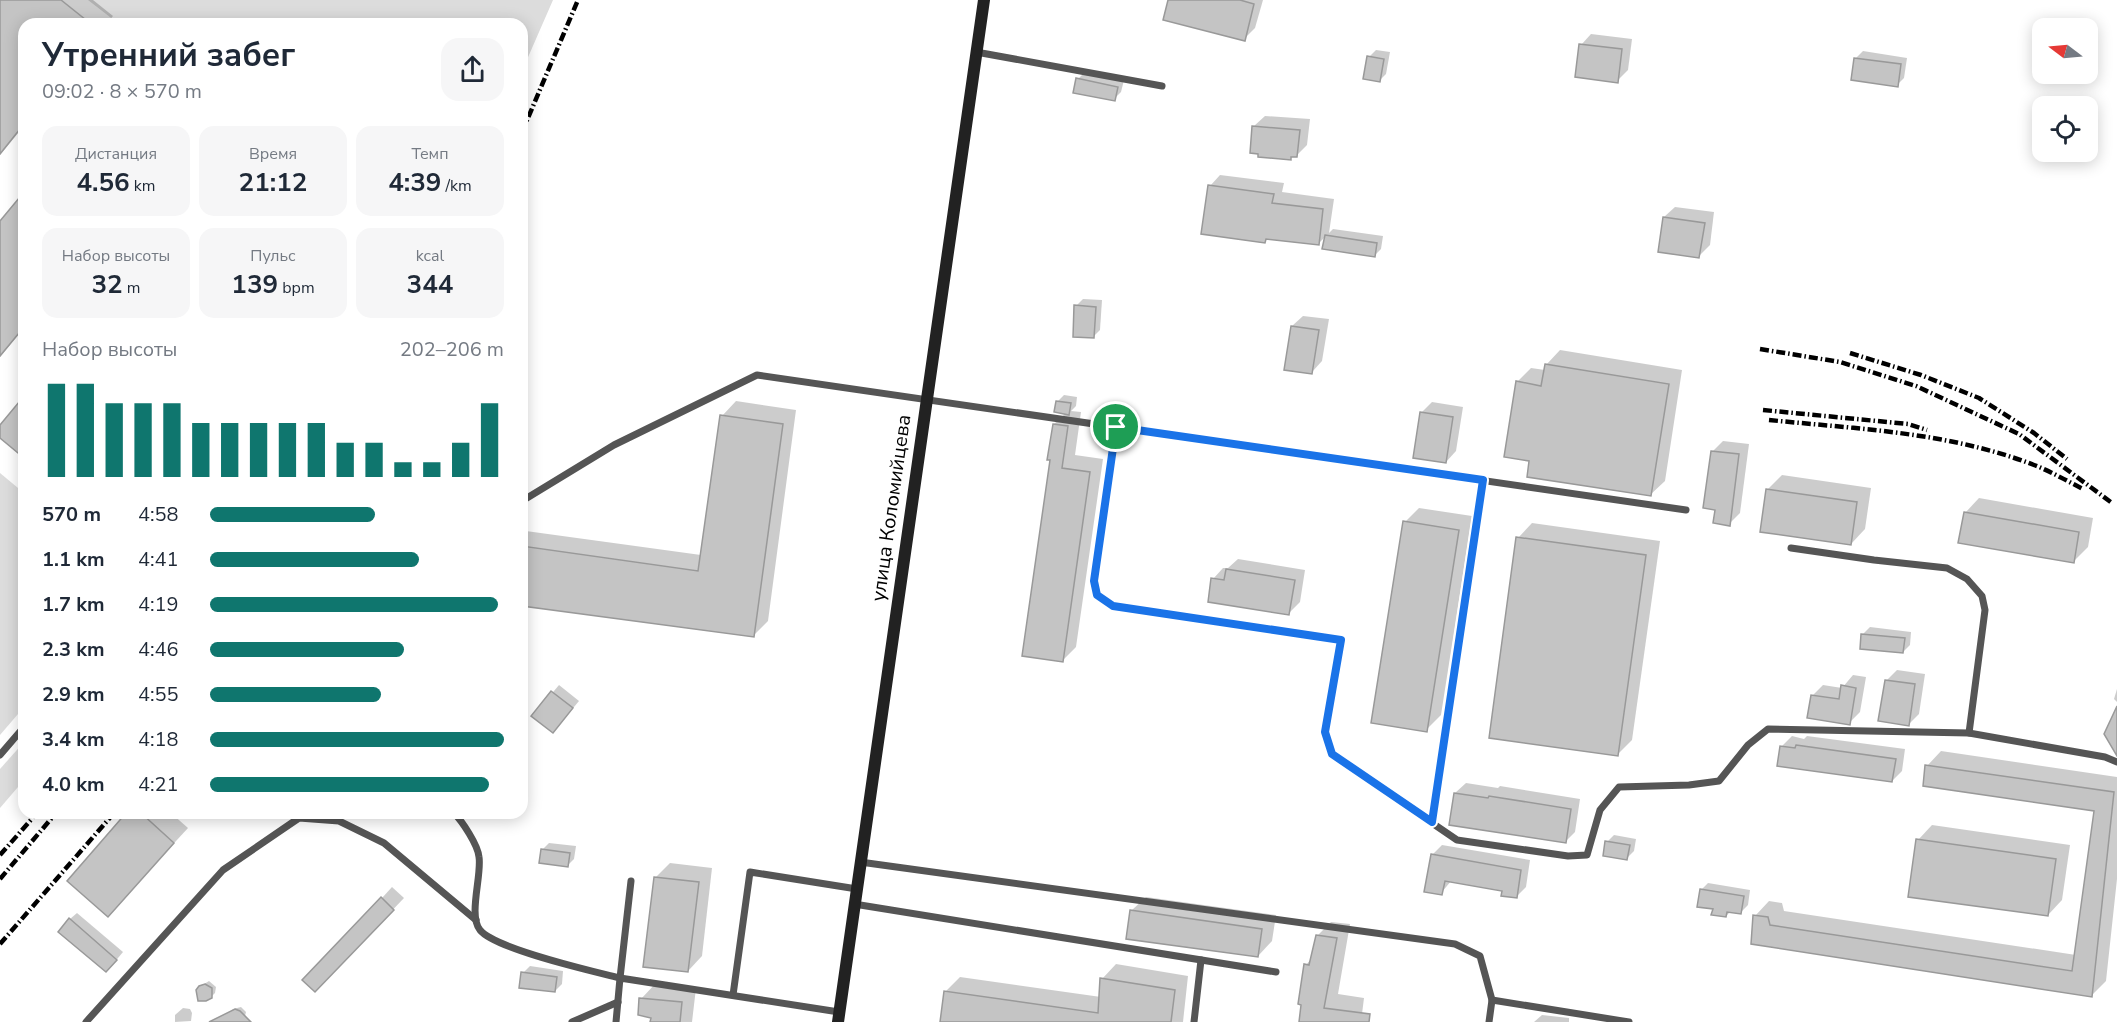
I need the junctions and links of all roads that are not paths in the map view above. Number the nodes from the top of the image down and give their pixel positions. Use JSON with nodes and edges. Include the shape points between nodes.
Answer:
{"nodes":[{"id":1,"x":984,"y":0,"type":"edge"},
{"id":2,"x":976,"y":52,"type":"junction"},
{"id":3,"x":1162,"y":86,"type":"dead end"},
{"id":4,"x":926,"y":400,"type":"junction"},
{"id":5,"x":1116,"y":427,"type":"junction"},
{"id":6,"x":1483,"y":480,"type":"junction"},
{"id":7,"x":528,"y":497,"type":"edge"},
{"id":8,"x":1686,"y":510,"type":"dead end"},
{"id":9,"x":1791,"y":548,"type":"dead end"},
{"id":10,"x":1969,"y":733,"type":"junction"},
{"id":11,"x":18,"y":734,"type":"edge"},
{"id":12,"x":0,"y":754,"type":"edge"},
{"id":13,"x":2117,"y":762,"type":"edge"},
{"id":14,"x":298,"y":819,"type":"edge"},
{"id":15,"x":312,"y":819,"type":"edge"},
{"id":16,"x":460,"y":819,"type":"edge"},
{"id":17,"x":1432,"y":822,"type":"junction"},
{"id":18,"x":860,"y":862,"type":"junction"},
{"id":19,"x":631,"y":881,"type":"dead end"},
{"id":20,"x":857,"y":889,"type":"junction"},
{"id":21,"x":854,"y":904,"type":"junction"},
{"id":22,"x":476,"y":920,"type":"junction"},
{"id":23,"x":1201,"y":960,"type":"junction"},
{"id":24,"x":1276,"y":972,"type":"dead end"},
{"id":25,"x":620,"y":978,"type":"junction"},
{"id":26,"x":733,"y":995,"type":"junction"},
{"id":27,"x":1492,"y":1000,"type":"junction"},
{"id":28,"x":618,"y":1002,"type":"junction"},
{"id":29,"x":838,"y":1017,"type":"edge"},
{"id":30,"x":86,"y":1022,"type":"edge"},
{"id":31,"x":572,"y":1022,"type":"edge"},
{"id":32,"x":616,"y":1022,"type":"edge"},
{"id":33,"x":1194,"y":1022,"type":"edge"},
{"id":34,"x":1489,"y":1022,"type":"edge"},
{"id":35,"x":1629,"y":1022,"type":"edge"}],
"edges":[{"from":1,"to":2,"type":"street","name":"улица Коломийцева"},
{"from":2,"to":3,"type":"lane"},
{"from":2,"to":4,"type":"street","name":"улица Коломийцева"},
{"from":4,"to":5,"type":"lane"},
{"from":4,"to":7,"type":"lane","via":[[757,375],[614,445]]},
{"from":4,"to":18,"type":"street","name":"улица Коломийцева"},
{"from":5,"to":6,"type":"lane"},
{"from":5,"to":17,"type":"lane","via":[[1094,581],[1097,595],[1113,606],[1341,640],[1325,732],[1332,754]]},
{"from":6,"to":8,"type":"lane"},
{"from":6,"to":17,"type":"lane"},
{"from":9,"to":10,"type":"lane","via":[[1947,568],[1967,579],[1982,596],[1985,610]]},
{"from":10,"to":13,"type":"lane"},
{"from":10,"to":17,"type":"lane","via":[[1768,729],[1748,745],[1719,781],[1619,787],[1600,810],[1587,855],[1568,856],[1457,840]]},
{"from":11,"to":12,"type":"lane"},
{"from":14,"to":30,"type":"lane","via":[[223,870]]},
{"from":15,"to":22,"type":"lane","via":[[339,821],[384,843]]},
{"from":16,"to":22,"type":"lane","via":[[480,856]]},
{"from":18,"to":20,"type":"street","name":"улица Коломийцева"},
{"from":18,"to":27,"type":"lane","via":[[1455,944],[1480,956]]},
{"from":19,"to":25,"type":"lane"},
{"from":20,"to":21,"type":"street","name":"улица Коломийцева"},
{"from":20,"to":26,"type":"lane","via":[[750,872]]},
{"from":21,"to":23,"type":"lane"},
{"from":21,"to":29,"type":"street","name":"улица Коломийцева"},
{"from":22,"to":25,"type":"lane","via":[[480,931],[510,948]]},
{"from":23,"to":24,"type":"lane"},
{"from":23,"to":33,"type":"lane"},
{"from":25,"to":26,"type":"lane"},
{"from":25,"to":28,"type":"lane"},
{"from":26,"to":29,"type":"lane"},
{"from":27,"to":34,"type":"lane"},
{"from":27,"to":35,"type":"lane"},
{"from":28,"to":31,"type":"lane"},
{"from":28,"to":32,"type":"lane"}]}
